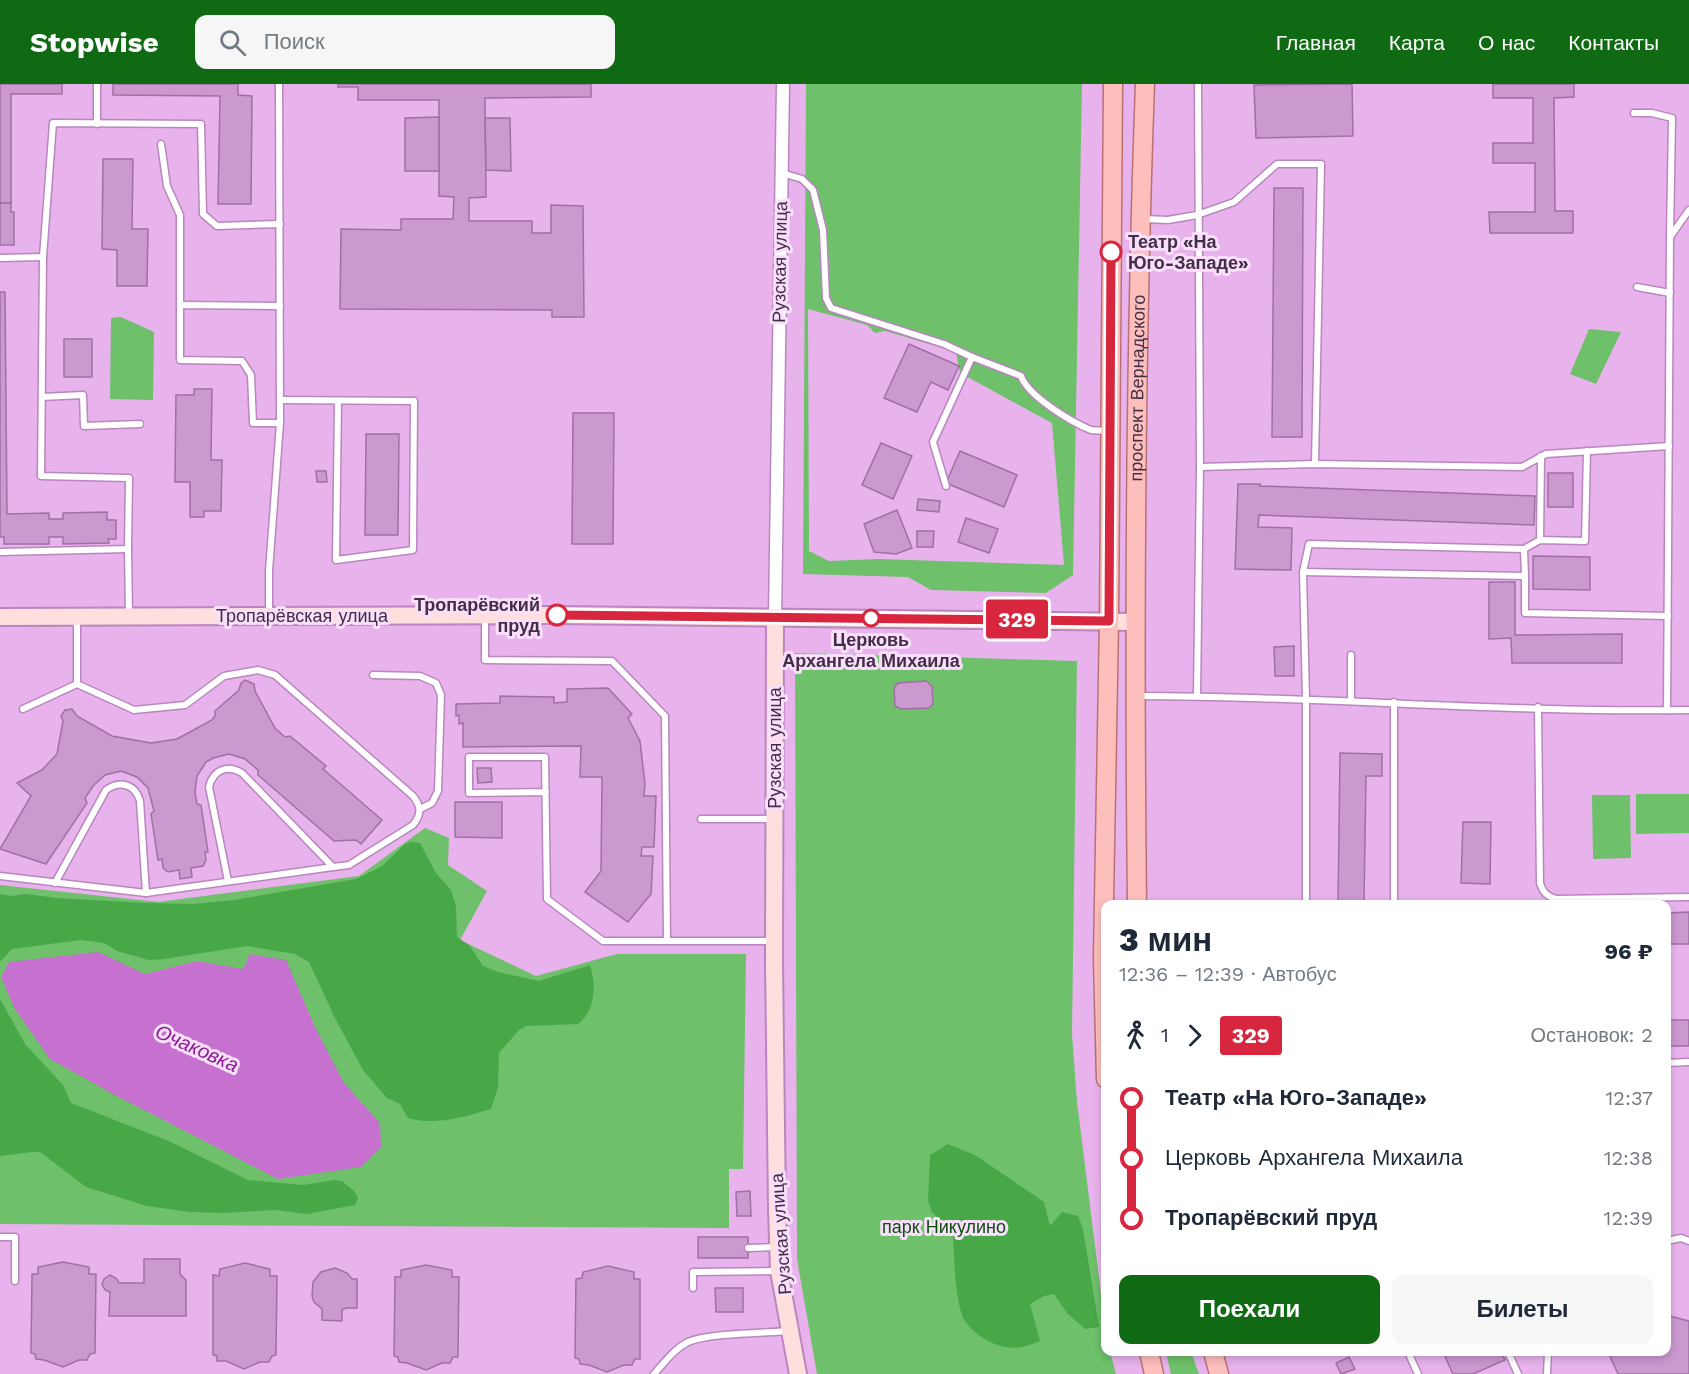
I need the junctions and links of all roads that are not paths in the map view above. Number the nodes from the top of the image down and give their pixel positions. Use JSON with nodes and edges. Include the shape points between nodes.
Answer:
{"nodes":[{"id":1,"x":97,"y":84,"type":"edge"},
{"id":2,"x":279,"y":84,"type":"edge"},
{"id":3,"x":783,"y":84,"type":"edge"},
{"id":4,"x":1113,"y":84,"type":"edge"},
{"id":5,"x":1145,"y":84,"type":"edge"},
{"id":6,"x":1198,"y":84,"type":"edge"},
{"id":7,"x":1634,"y":113,"type":"dead end"},
{"id":8,"x":97,"y":124,"type":"junction"},
{"id":9,"x":160,"y":144,"type":"dead end"},
{"id":10,"x":781,"y":172,"type":"junction"},
{"id":11,"x":1689,"y":210,"type":"edge"},
{"id":12,"x":1197,"y":215,"type":"junction"},
{"id":13,"x":1140,"y":219,"type":"junction"},
{"id":14,"x":280,"y":224,"type":"junction"},
{"id":15,"x":1670,"y":238,"type":"junction"},
{"id":16,"x":43,"y":257,"type":"junction"},
{"id":17,"x":0,"y":258,"type":"edge"},
{"id":18,"x":1637,"y":287,"type":"dead end"},
{"id":19,"x":1670,"y":293,"type":"junction"},
{"id":20,"x":180,"y":305,"type":"junction"},
{"id":21,"x":280,"y":306,"type":"junction"},
{"id":22,"x":972,"y":357,"type":"junction"},
{"id":23,"x":42,"y":397,"type":"junction"},
{"id":24,"x":280,"y":400,"type":"junction"},
{"id":25,"x":338,"y":400,"type":"junction"},
{"id":26,"x":280,"y":423,"type":"junction"},
{"id":27,"x":140,"y":424,"type":"dead end"},
{"id":28,"x":1110,"y":430,"type":"junction"},
{"id":29,"x":1669,"y":446,"type":"junction"},
{"id":30,"x":1587,"y":451,"type":"junction"},
{"id":31,"x":1541,"y":456,"type":"junction"},
{"id":32,"x":1315,"y":464,"type":"junction"},
{"id":33,"x":1200,"y":467,"type":"junction"},
{"id":34,"x":946,"y":486,"type":"dead end"},
{"id":35,"x":1540,"y":540,"type":"junction"},
{"id":36,"x":128,"y":549,"type":"junction"},
{"id":37,"x":1524,"y":549,"type":"junction"},
{"id":38,"x":0,"y":552,"type":"edge"},
{"id":39,"x":1303,"y":572,"type":"junction"},
{"id":40,"x":1525,"y":576,"type":"junction"},
{"id":41,"x":269,"y":615,"type":"junction"},
{"id":42,"x":485,"y":615,"type":"junction"},
{"id":43,"x":129,"y":616,"type":"junction"},
{"id":44,"x":1668,"y":616,"type":"junction"},
{"id":45,"x":0,"y":617,"type":"edge"},
{"id":46,"x":77,"y":617,"type":"junction"},
{"id":47,"x":775,"y":617,"type":"junction"},
{"id":48,"x":1109,"y":621,"type":"junction"},
{"id":49,"x":1136,"y":622,"type":"junction"},
{"id":50,"x":1351,"y":655,"type":"dead end"},
{"id":51,"x":373,"y":675,"type":"dead end"},
{"id":52,"x":77,"y":684,"type":"junction"},
{"id":53,"x":1135,"y":696,"type":"junction"},
{"id":54,"x":1197,"y":696,"type":"junction"},
{"id":55,"x":1306,"y":699,"type":"junction"},
{"id":56,"x":1351,"y":701,"type":"junction"},
{"id":57,"x":1394,"y":702,"type":"junction"},
{"id":58,"x":1538,"y":707,"type":"junction"},
{"id":59,"x":23,"y":710,"type":"dead end"},
{"id":60,"x":1667,"y":710,"type":"junction"},
{"id":61,"x":1689,"y":710,"type":"edge"},
{"id":62,"x":546,"y":792,"type":"junction"},
{"id":63,"x":420,"y":809,"type":"junction"},
{"id":64,"x":701,"y":819,"type":"dead end"},
{"id":65,"x":775,"y":819,"type":"junction"},
{"id":66,"x":333,"y":867,"type":"junction"},
{"id":67,"x":0,"y":876,"type":"edge"},
{"id":68,"x":228,"y":881,"type":"junction"},
{"id":69,"x":55,"y":883,"type":"junction"},
{"id":70,"x":146,"y":893,"type":"junction"},
{"id":71,"x":1689,"y":897,"type":"edge"},
{"id":72,"x":1104,"y":900,"type":"edge"},
{"id":73,"x":1137,"y":900,"type":"edge"},
{"id":74,"x":1306,"y":900,"type":"edge"},
{"id":75,"x":1394,"y":900,"type":"edge"},
{"id":76,"x":1563,"y":900,"type":"edge"},
{"id":77,"x":1621,"y":900,"type":"edge"},
{"id":78,"x":667,"y":941,"type":"junction"},
{"id":79,"x":774,"y":941,"type":"junction"},
{"id":80,"x":1689,"y":1062,"type":"edge"},
{"id":81,"x":1671,"y":1063,"type":"edge"},
{"id":82,"x":0,"y":1237,"type":"edge"},
{"id":83,"x":1671,"y":1240,"type":"edge"},
{"id":84,"x":1689,"y":1241,"type":"edge"},
{"id":85,"x":778,"y":1247,"type":"junction"},
{"id":86,"x":748,"y":1248,"type":"dead end"},
{"id":87,"x":779,"y":1271,"type":"junction"},
{"id":88,"x":15,"y":1281,"type":"dead end"},
{"id":89,"x":693,"y":1288,"type":"dead end"},
{"id":90,"x":790,"y":1331,"type":"junction"},
{"id":91,"x":1150,"y":1356,"type":"edge"},
{"id":92,"x":1214,"y":1356,"type":"edge"},
{"id":93,"x":1410,"y":1356,"type":"edge"},
{"id":94,"x":1510,"y":1356,"type":"edge"},
{"id":95,"x":1548,"y":1356,"type":"edge"},
{"id":96,"x":654,"y":1374,"type":"edge"},
{"id":97,"x":798,"y":1374,"type":"edge"},
{"id":98,"x":1154,"y":1374,"type":"edge"},
{"id":99,"x":1219,"y":1374,"type":"edge"},
{"id":100,"x":1418,"y":1374,"type":"edge"},
{"id":101,"x":1518,"y":1374,"type":"edge"},
{"id":102,"x":1547,"y":1374,"type":"edge"}],
"edges":[{"from":1,"to":8,"type":"lane"},
{"from":2,"to":14,"type":"lane"},
{"from":3,"to":10,"type":"street","name":"Рузская улица"},
{"from":4,"to":28,"type":"main road","name":"проспект Вернадского"},
{"from":5,"to":13,"type":"main road","name":"проспект Вернадского"},
{"from":6,"to":12,"type":"lane"},
{"from":7,"to":15,"type":"lane","via":[[1672,118]]},
{"from":8,"to":14,"type":"lane","via":[[201,124],[203,214],[217,226]]},
{"from":8,"to":16,"type":"lane","via":[[52,123]]},
{"from":9,"to":20,"type":"lane","via":[[167,186],[180,215]]},
{"from":10,"to":22,"type":"lane","via":[[802,179],[813,190],[824,230],[826,298],[831,308],[944,344]]},
{"from":10,"to":47,"type":"street","name":"Рузская улица"},
{"from":11,"to":15,"type":"lane"},
{"from":12,"to":13,"type":"lane"},
{"from":12,"to":32,"type":"lane","via":[[1234,202],[1277,164],[1322,164]]},
{"from":12,"to":33,"type":"lane"},
{"from":13,"to":49,"type":"main road","name":"проспект Вернадского"},
{"from":14,"to":21,"type":"lane"},
{"from":15,"to":19,"type":"lane"},
{"from":16,"to":17,"type":"lane"},
{"from":16,"to":23,"type":"lane"},
{"from":18,"to":19,"type":"lane"},
{"from":19,"to":29,"type":"lane"},
{"from":20,"to":21,"type":"lane"},
{"from":20,"to":26,"type":"lane","via":[[180,360],[242,361],[251,375],[253,423]]},
{"from":21,"to":24,"type":"lane"},
{"from":22,"to":28,"type":"lane","via":[[1021,376],[1025,386],[1046,404],[1083,425],[1093,430]]},
{"from":22,"to":34,"type":"lane","via":[[933,442]]},
{"from":23,"to":27,"type":"lane","via":[[83,395],[84,426]]},
{"from":23,"to":36,"type":"lane","via":[[41,476],[129,478]]},
{"from":24,"to":25,"type":"lane"},
{"from":24,"to":26,"type":"lane"},
{"from":25,"to":25,"type":"lane","via":[[414,401],[413,550],[336,560]]},
{"from":26,"to":41,"type":"lane"},
{"from":28,"to":48,"type":"main road","name":"проспект Вернадского"},
{"from":29,"to":30,"type":"lane"},
{"from":29,"to":44,"type":"lane"},
{"from":30,"to":31,"type":"lane"},
{"from":30,"to":35,"type":"lane","via":[[1585,541]]},
{"from":31,"to":32,"type":"lane","via":[[1522,467]]},
{"from":31,"to":35,"type":"lane"},
{"from":32,"to":33,"type":"lane"},
{"from":33,"to":54,"type":"lane"},
{"from":35,"to":37,"type":"lane"},
{"from":36,"to":38,"type":"lane"},
{"from":36,"to":43,"type":"lane"},
{"from":37,"to":39,"type":"lane","via":[[1309,544]]},
{"from":37,"to":40,"type":"lane"},
{"from":39,"to":40,"type":"lane"},
{"from":39,"to":55,"type":"lane"},
{"from":40,"to":44,"type":"lane","via":[[1525,613]]},
{"from":41,"to":42,"type":"street","name":"Тропарёвская улица"},
{"from":41,"to":43,"type":"street","name":"Тропарёвская улица"},
{"from":42,"to":47,"type":"street","name":"Тропарёвская улица"},
{"from":42,"to":78,"type":"lane","via":[[485,660],[612,661],[665,716]]},
{"from":43,"to":46,"type":"street","name":"Тропарёвская улица"},
{"from":44,"to":60,"type":"lane"},
{"from":45,"to":46,"type":"street","name":"Тропарёвская улица"},
{"from":46,"to":52,"type":"lane"},
{"from":47,"to":48,"type":"street","name":"Тропарёвская улица"},
{"from":47,"to":65,"type":"street","name":"Рузская улица"},
{"from":48,"to":49,"type":"street"},
{"from":48,"to":72,"type":"main road","name":"проспект Вернадского"},
{"from":49,"to":53,"type":"main road","name":"проспект Вернадского"},
{"from":50,"to":56,"type":"lane"},
{"from":51,"to":63,"type":"lane","via":[[420,676],[436,683],[441,695],[438,791],[432,804]]},
{"from":52,"to":59,"type":"lane"},
{"from":52,"to":63,"type":"lane","via":[[134,710],[184,705],[224,676],[258,670],[275,675],[413,796]]},
{"from":53,"to":54,"type":"lane"},
{"from":53,"to":73,"type":"main road","name":"проспект Вернадского"},
{"from":54,"to":55,"type":"lane"},
{"from":55,"to":56,"type":"lane"},
{"from":55,"to":74,"type":"lane"},
{"from":56,"to":57,"type":"lane"},
{"from":57,"to":58,"type":"lane"},
{"from":57,"to":75,"type":"lane"},
{"from":58,"to":60,"type":"lane"},
{"from":58,"to":76,"type":"lane","via":[[1540,883],[1548,896]]},
{"from":60,"to":61,"type":"lane"},
{"from":62,"to":62,"type":"lane","via":[[469,793],[469,758],[545,757]]},
{"from":62,"to":78,"type":"lane","via":[[547,899],[603,941]]},
{"from":63,"to":66,"type":"lane","via":[[413,825],[349,865]]},
{"from":64,"to":65,"type":"lane"},
{"from":65,"to":79,"type":"street","name":"Рузская улица"},
{"from":66,"to":68,"type":"lane"},
{"from":66,"to":68,"type":"lane","via":[[242,773],[230,768],[214,776],[209,787]]},
{"from":67,"to":69,"type":"lane"},
{"from":68,"to":70,"type":"lane"},
{"from":69,"to":70,"type":"lane"},
{"from":69,"to":70,"type":"lane","via":[[106,790],[123,784],[135,789],[141,801]]},
{"from":71,"to":77,"type":"lane"},
{"from":78,"to":79,"type":"lane"},
{"from":79,"to":85,"type":"street","name":"Рузская улица"},
{"from":80,"to":81,"type":"lane"},
{"from":82,"to":88,"type":"lane","via":[[15,1237]]},
{"from":83,"to":84,"type":"lane"},
{"from":85,"to":86,"type":"lane"},
{"from":85,"to":87,"type":"street","name":"Рузская улица"},
{"from":87,"to":89,"type":"lane","via":[[693,1272]]},
{"from":87,"to":90,"type":"street","name":"Рузская улица"},
{"from":90,"to":96,"type":"lane","via":[[687,1342]]},
{"from":90,"to":97,"type":"street","name":"Рузская улица"},
{"from":91,"to":98,"type":"main road"},
{"from":92,"to":99,"type":"main road"},
{"from":93,"to":100,"type":"lane"},
{"from":94,"to":101,"type":"lane"},
{"from":95,"to":102,"type":"lane"}]}
